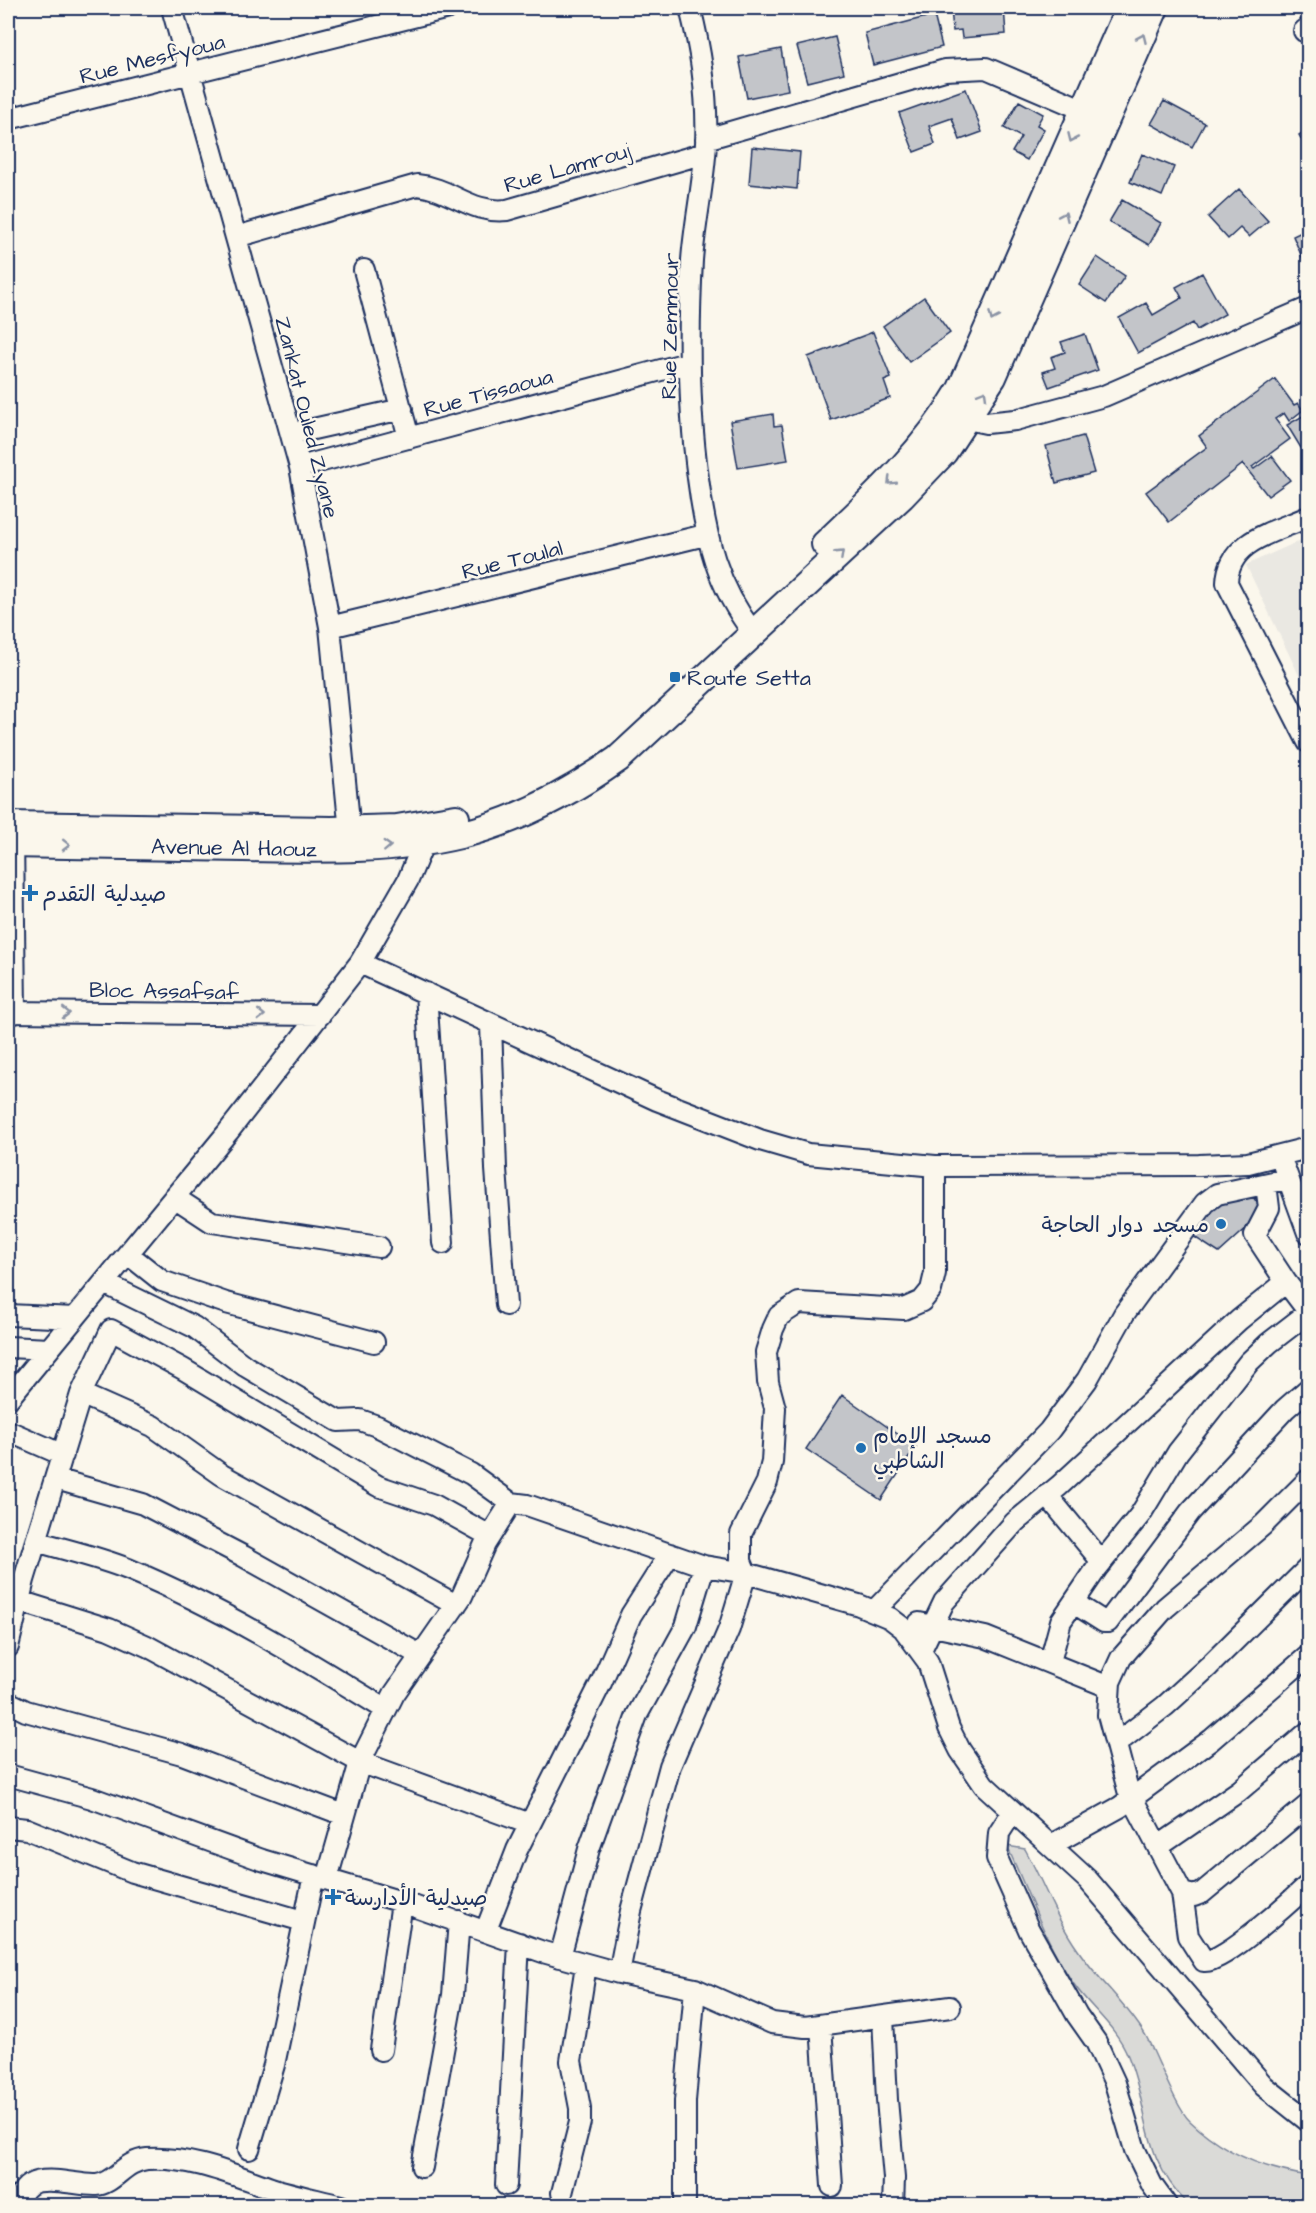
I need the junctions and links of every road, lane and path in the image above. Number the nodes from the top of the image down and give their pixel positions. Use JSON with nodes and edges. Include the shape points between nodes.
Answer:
{"nodes":[{"id":1,"x":172,"y":8,"type":"edge"},
{"id":2,"x":448,"y":8,"type":"edge"},
{"id":3,"x":690,"y":8,"type":"edge"},
{"id":4,"x":1129,"y":8,"type":"edge"},
{"id":5,"x":1155,"y":8,"type":"edge"},
{"id":6,"x":188,"y":73,"type":"junction"},
{"id":7,"x":1095,"y":115,"type":"junction"},
{"id":8,"x":8,"y":119,"type":"edge"},
{"id":9,"x":706,"y":146,"type":"junction"},
{"id":10,"x":236,"y":237,"type":"junction"},
{"id":11,"x":364,"y":270,"type":"dead end"},
{"id":12,"x":1308,"y":308,"type":"edge"},
{"id":13,"x":687,"y":363,"type":"junction"},
{"id":14,"x":402,"y":409,"type":"junction"},
{"id":15,"x":958,"y":414,"type":"junction"},
{"id":16,"x":291,"y":434,"type":"junction"},
{"id":17,"x":409,"y":438,"type":"junction"},
{"id":18,"x":300,"y":467,"type":"junction"},
{"id":19,"x":1308,"y":517,"type":"edge"},
{"id":20,"x":705,"y":535,"type":"junction"},
{"id":21,"x":330,"y":627,"type":"junction"},
{"id":22,"x":749,"y":628,"type":"junction"},
{"id":23,"x":1308,"y":742,"type":"edge"},
{"id":24,"x":458,"y":826,"type":"junction"},
{"id":25,"x":10,"y":835,"type":"edge"},
{"id":26,"x":351,"y":838,"type":"junction"},
{"id":27,"x":424,"y":842,"type":"junction"},
{"id":28,"x":360,"y":963,"type":"junction"},
{"id":29,"x":426,"y":993,"type":"junction"},
{"id":30,"x":11,"y":1012,"type":"edge"},
{"id":31,"x":320,"y":1015,"type":"junction"},
{"id":32,"x":491,"y":1024,"type":"junction"},
{"id":33,"x":1308,"y":1148,"type":"edge"},
{"id":34,"x":1282,"y":1156,"type":"junction"},
{"id":35,"x":935,"y":1166,"type":"junction"},
{"id":36,"x":1287,"y":1179,"type":"junction"},
{"id":37,"x":1266,"y":1184,"type":"junction"},
{"id":38,"x":174,"y":1197,"type":"junction"},
{"id":39,"x":1308,"y":1233,"type":"edge"},
{"id":40,"x":443,"y":1243,"type":"dead end"},
{"id":41,"x":379,"y":1247,"type":"dead end"},
{"id":42,"x":128,"y":1254,"type":"junction"},
{"id":43,"x":1286,"y":1282,"type":"junction"},
{"id":44,"x":104,"y":1283,"type":"junction"},
{"id":45,"x":507,"y":1305,"type":"dead end"},
{"id":46,"x":1308,"y":1312,"type":"edge"},
{"id":47,"x":8,"y":1315,"type":"edge"},
{"id":48,"x":75,"y":1317,"type":"junction"},
{"id":49,"x":374,"y":1342,"type":"dead end"},
{"id":50,"x":8,"y":1347,"type":"edge"},
{"id":51,"x":49,"y":1349,"type":"junction"},
{"id":52,"x":1308,"y":1389,"type":"edge"},
{"id":53,"x":81,"y":1395,"type":"junction"},
{"id":54,"x":8,"y":1399,"type":"edge"},
{"id":55,"x":8,"y":1431,"type":"edge"},
{"id":56,"x":63,"y":1455,"type":"junction"},
{"id":57,"x":56,"y":1479,"type":"junction"},
{"id":58,"x":1308,"y":1480,"type":"edge"},
{"id":59,"x":1047,"y":1495,"type":"junction"},
{"id":60,"x":511,"y":1503,"type":"junction"},
{"id":61,"x":490,"y":1536,"type":"junction"},
{"id":62,"x":36,"y":1541,"type":"junction"},
{"id":63,"x":670,"y":1554,"type":"junction"},
{"id":64,"x":1102,"y":1562,"type":"junction"},
{"id":65,"x":704,"y":1566,"type":"junction"},
{"id":66,"x":1308,"y":1568,"type":"edge"},
{"id":67,"x":746,"y":1573,"type":"junction"},
{"id":68,"x":16,"y":1578,"type":"edge"},
{"id":69,"x":19,"y":1601,"type":"junction"},
{"id":70,"x":1074,"y":1603,"type":"junction"},
{"id":71,"x":456,"y":1605,"type":"junction"},
{"id":72,"x":882,"y":1614,"type":"junction"},
{"id":73,"x":931,"y":1625,"type":"junction"},
{"id":74,"x":8,"y":1647,"type":"edge"},
{"id":75,"x":921,"y":1650,"type":"junction"},
{"id":76,"x":420,"y":1656,"type":"junction"},
{"id":77,"x":1308,"y":1656,"type":"edge"},
{"id":78,"x":1050,"y":1662,"type":"junction"},
{"id":79,"x":1109,"y":1687,"type":"junction"},
{"id":80,"x":8,"y":1702,"type":"edge"},
{"id":81,"x":385,"y":1709,"type":"junction"},
{"id":82,"x":1308,"y":1732,"type":"edge"},
{"id":83,"x":1117,"y":1743,"type":"junction"},
{"id":84,"x":360,"y":1762,"type":"junction"},
{"id":85,"x":8,"y":1775,"type":"edge"},
{"id":86,"x":1132,"y":1798,"type":"junction"},
{"id":87,"x":1308,"y":1805,"type":"edge"},
{"id":88,"x":1012,"y":1813,"type":"junction"},
{"id":89,"x":344,"y":1815,"type":"junction"},
{"id":90,"x":530,"y":1824,"type":"junction"},
{"id":91,"x":8,"y":1827,"type":"edge"},
{"id":92,"x":1051,"y":1845,"type":"junction"},
{"id":93,"x":1159,"y":1846,"type":"junction"},
{"id":94,"x":320,"y":1877,"type":"junction"},
{"id":95,"x":1308,"y":1885,"type":"edge"},
{"id":96,"x":1182,"y":1893,"type":"junction"},
{"id":97,"x":402,"y":1902,"type":"junction"},
{"id":98,"x":303,"y":1921,"type":"junction"},
{"id":99,"x":459,"y":1921,"type":"junction"},
{"id":100,"x":486,"y":1930,"type":"junction"},
{"id":101,"x":519,"y":1943,"type":"junction"},
{"id":102,"x":560,"y":1957,"type":"junction"},
{"id":103,"x":586,"y":1965,"type":"junction"},
{"id":104,"x":619,"y":1973,"type":"junction"},
{"id":105,"x":695,"y":1989,"type":"junction"},
{"id":106,"x":950,"y":2007,"type":"dead end"},
{"id":107,"x":883,"y":2017,"type":"junction"},
{"id":108,"x":821,"y":2026,"type":"junction"},
{"id":109,"x":381,"y":2050,"type":"dead end"},
{"id":110,"x":1308,"y":2121,"type":"edge"},
{"id":111,"x":249,"y":2149,"type":"dead end"},
{"id":112,"x":422,"y":2167,"type":"dead end"},
{"id":113,"x":506,"y":2185,"type":"dead end"},
{"id":114,"x":832,"y":2186,"type":"dead end"},
{"id":115,"x":562,"y":2193,"type":"dead end"},
{"id":116,"x":685,"y":2200,"type":"dead end"},
{"id":117,"x":19,"y":2205,"type":"edge"},
{"id":118,"x":341,"y":2205,"type":"edge"},
{"id":119,"x":893,"y":2205,"type":"edge"},
{"id":120,"x":1167,"y":2205,"type":"edge"}],
"edges":[{"from":1,"to":6,"type":"street","name":"Zankat Ouled Zyane"},
{"from":2,"to":6,"type":"street","name":"Rue Mesfyoua"},
{"from":3,"to":9,"type":"street","name":"Rue Zemmour","via":[[703,73]]},
{"from":4,"to":7,"type":"main road"},
{"from":7,"to":5,"type":"main road","one_way":true},
{"from":6,"to":8,"type":"street","name":"Rue Mesfyoua"},
{"from":6,"to":10,"type":"street","name":"Zankat Ouled Zyane"},
{"from":7,"to":9,"type":"street","name":"Rue Lamrouj","via":[[1003,73],[968,67],[945,70]]},
{"from":7,"to":15,"type":"main road","via":[[993,377]]},
{"from":9,"to":10,"type":"street","name":"Rue Lamrouj","via":[[507,210],[484,210],[436,188],[417,185]]},
{"from":9,"to":13,"type":"street","name":"Rue Zemmour","via":[[693,257]]},
{"from":10,"to":16,"type":"street","name":"Zankat Ouled Zyane"},
{"from":11,"to":14,"type":"street"},
{"from":12,"to":15,"type":"street","via":[[1104,396],[1015,420],[986,423]]},
{"from":13,"to":17,"type":"street","name":"Rue Tissaoua"},
{"from":13,"to":20,"type":"street","name":"Rue Zemmour"},
{"from":14,"to":16,"type":"street"},
{"from":14,"to":17,"type":"street"},
{"from":15,"to":22,"type":"main road","via":[[924,475]]},
{"from":16,"to":18,"type":"street","name":"Zankat Ouled Zyane"},
{"from":17,"to":18,"type":"street","name":"Rue Tissaoua"},
{"from":18,"to":21,"type":"street","name":"Zankat Ouled Zyane"},
{"from":19,"to":23,"type":"street","via":[[1244,546],[1230,562],[1227,583]]},
{"from":20,"to":21,"type":"street","name":"Rue Toulal"},
{"from":20,"to":22,"type":"street","name":"Rue Zemmour","via":[[718,576]]},
{"from":21,"to":26,"type":"street","name":"Zankat Ouled Zyane"},
{"from":22,"to":24,"type":"main road","via":[[641,740],[593,777],[540,806]]},
{"from":24,"to":26,"type":"main road","name":"Avenue Al Haouz","via":[[397,828]]},
{"from":24,"to":27,"type":"main road","name":"Avenue Al Haouz"},
{"from":25,"to":26,"type":"main road","name":"Avenue Al Haouz"},
{"from":25,"to":30,"type":"street"},
{"from":26,"to":27,"type":"main road","name":"Avenue Al Haouz","one_way":true},
{"from":27,"to":28,"type":"street","via":[[408,880]]},
{"from":28,"to":29,"type":"street"},
{"from":28,"to":31,"type":"street"},
{"from":29,"to":32,"type":"street"},
{"from":29,"to":40,"type":"street"},
{"from":30,"to":31,"type":"street","name":"Bloc Assafsaf","one_way":true},
{"from":31,"to":38,"type":"street"},
{"from":32,"to":35,"type":"street","via":[[657,1100],[760,1140],[808,1154]]},
{"from":32,"to":45,"type":"street","via":[[496,1169]]},
{"from":33,"to":34,"type":"street"},
{"from":34,"to":35,"type":"street","via":[[1199,1166]]},
{"from":34,"to":36,"type":"street"},
{"from":35,"to":67,"type":"street","via":[[935,1273],[931,1290],[922,1301],[904,1309],[799,1303],[779,1316],[766,1352],[775,1408],[772,1462],[767,1482],[741,1534],[741,1561]]},
{"from":36,"to":37,"type":"street"},
{"from":36,"to":39,"type":"street"},
{"from":37,"to":43,"type":"street","via":[[1269,1208],[1255,1235]]},
{"from":37,"to":72,"type":"street","via":[[1216,1194],[1205,1203],[1124,1314],[1072,1403]]},
{"from":38,"to":41,"type":"street","via":[[212,1222]]},
{"from":38,"to":42,"type":"street"},
{"from":42,"to":44,"type":"street"},
{"from":42,"to":49,"type":"street","via":[[162,1281],[226,1303]]},
{"from":43,"to":46,"type":"street"},
{"from":43,"to":59,"type":"street"},
{"from":44,"to":48,"type":"street"},
{"from":44,"to":60,"type":"street","via":[[194,1327],[245,1366],[338,1421],[360,1420],[377,1426],[471,1474]]},
{"from":46,"to":64,"type":"street","via":[[1249,1362],[1178,1452],[1140,1515]]},
{"from":47,"to":48,"type":"street"},
{"from":48,"to":51,"type":"street"},
{"from":50,"to":51,"type":"street"},
{"from":51,"to":54,"type":"street"},
{"from":52,"to":70,"type":"street","via":[[1183,1521],[1108,1622]]},
{"from":53,"to":56,"type":"street"},
{"from":53,"to":61,"type":"street","via":[[111,1330],[183,1368],[368,1481],[434,1505]]},
{"from":53,"to":71,"type":"street","via":[[153,1426],[222,1475]]},
{"from":55,"to":56,"type":"street"},
{"from":56,"to":57,"type":"street"},
{"from":57,"to":62,"type":"street"},
{"from":57,"to":76,"type":"street","via":[[143,1504]]},
{"from":58,"to":79,"type":"street","via":[[1263,1525],[1165,1608],[1121,1658]]},
{"from":59,"to":64,"type":"street"},
{"from":59,"to":73,"type":"street","via":[[1015,1522],[957,1584]]},
{"from":60,"to":61,"type":"street"},
{"from":60,"to":63,"type":"street"},
{"from":61,"to":71,"type":"street"},
{"from":62,"to":68,"type":"street"},
{"from":62,"to":81,"type":"street","via":[[125,1568],[203,1603],[277,1642]]},
{"from":63,"to":65,"type":"street"},
{"from":63,"to":90,"type":"street","via":[[631,1615]]},
{"from":64,"to":70,"type":"street"},
{"from":65,"to":67,"type":"street"},
{"from":65,"to":102,"type":"street","via":[[686,1626],[637,1715],[589,1849]]},
{"from":66,"to":83,"type":"street","via":[[1217,1659]]},
{"from":67,"to":72,"type":"street"},
{"from":67,"to":104,"type":"street","via":[[732,1619],[670,1766],[631,1911]]},
{"from":68,"to":69,"type":"street"},
{"from":69,"to":74,"type":"street"},
{"from":69,"to":84,"type":"street","via":[[109,1629],[147,1646]]},
{"from":70,"to":78,"type":"street","via":[[1060,1621]]},
{"from":71,"to":76,"type":"street"},
{"from":72,"to":73,"type":"street"},
{"from":72,"to":75,"type":"street","via":[[903,1628]]},
{"from":73,"to":75,"type":"street"},
{"from":73,"to":78,"type":"street","via":[[986,1637]]},
{"from":75,"to":88,"type":"street","via":[[960,1749],[984,1785]]},
{"from":76,"to":81,"type":"street"},
{"from":77,"to":86,"type":"street","via":[[1211,1740]]},
{"from":78,"to":79,"type":"street"},
{"from":79,"to":83,"type":"street","via":[[1108,1715]]},
{"from":80,"to":89,"type":"street","via":[[26,1711],[182,1754]]},
{"from":81,"to":84,"type":"street"},
{"from":82,"to":93,"type":"street","via":[[1239,1791]]},
{"from":83,"to":86,"type":"street"},
{"from":84,"to":89,"type":"street"},
{"from":84,"to":90,"type":"street"},
{"from":85,"to":94,"type":"street","via":[[92,1798]]},
{"from":86,"to":92,"type":"street"},
{"from":86,"to":93,"type":"street"},
{"from":87,"to":96,"type":"street","via":[[1202,1893]]},
{"from":88,"to":92,"type":"street"},
{"from":88,"to":120,"type":"street","via":[[999,1833],[997,1858],[1029,1930],[1096,2042],[1114,2083],[1135,2150]]},
{"from":89,"to":94,"type":"street"},
{"from":90,"to":100,"type":"street"},
{"from":91,"to":98,"type":"street","via":[[27,1829],[132,1872]]},
{"from":92,"to":110,"type":"street","via":[[1114,1908],[1264,2086]]},
{"from":93,"to":96,"type":"street"},
{"from":94,"to":97,"type":"street"},
{"from":94,"to":98,"type":"street"},
{"from":95,"to":96,"type":"street","via":[[1265,1924],[1211,1962],[1204,1961],[1188,1936]]},
{"from":97,"to":99,"type":"street"},
{"from":97,"to":109,"type":"street"},
{"from":98,"to":111,"type":"street","via":[[274,2065]]},
{"from":99,"to":100,"type":"street"},
{"from":99,"to":112,"type":"street","via":[[453,1995]]},
{"from":100,"to":101,"type":"street"},
{"from":101,"to":102,"type":"street"},
{"from":101,"to":113,"type":"street"},
{"from":102,"to":103,"type":"street"},
{"from":103,"to":104,"type":"street"},
{"from":103,"to":115,"type":"street","via":[[571,2061],[580,2122]]},
{"from":104,"to":105,"type":"street"},
{"from":105,"to":108,"type":"street","via":[[772,2023]]},
{"from":105,"to":116,"type":"street","via":[[685,2101]]},
{"from":106,"to":107,"type":"street"},
{"from":107,"to":108,"type":"street"},
{"from":107,"to":119,"type":"street"},
{"from":108,"to":114,"type":"street"},
{"from":117,"to":118,"type":"street","via":[[26,2188],[40,2180],[96,2185],[130,2163],[147,2159],[197,2164]]}]}
